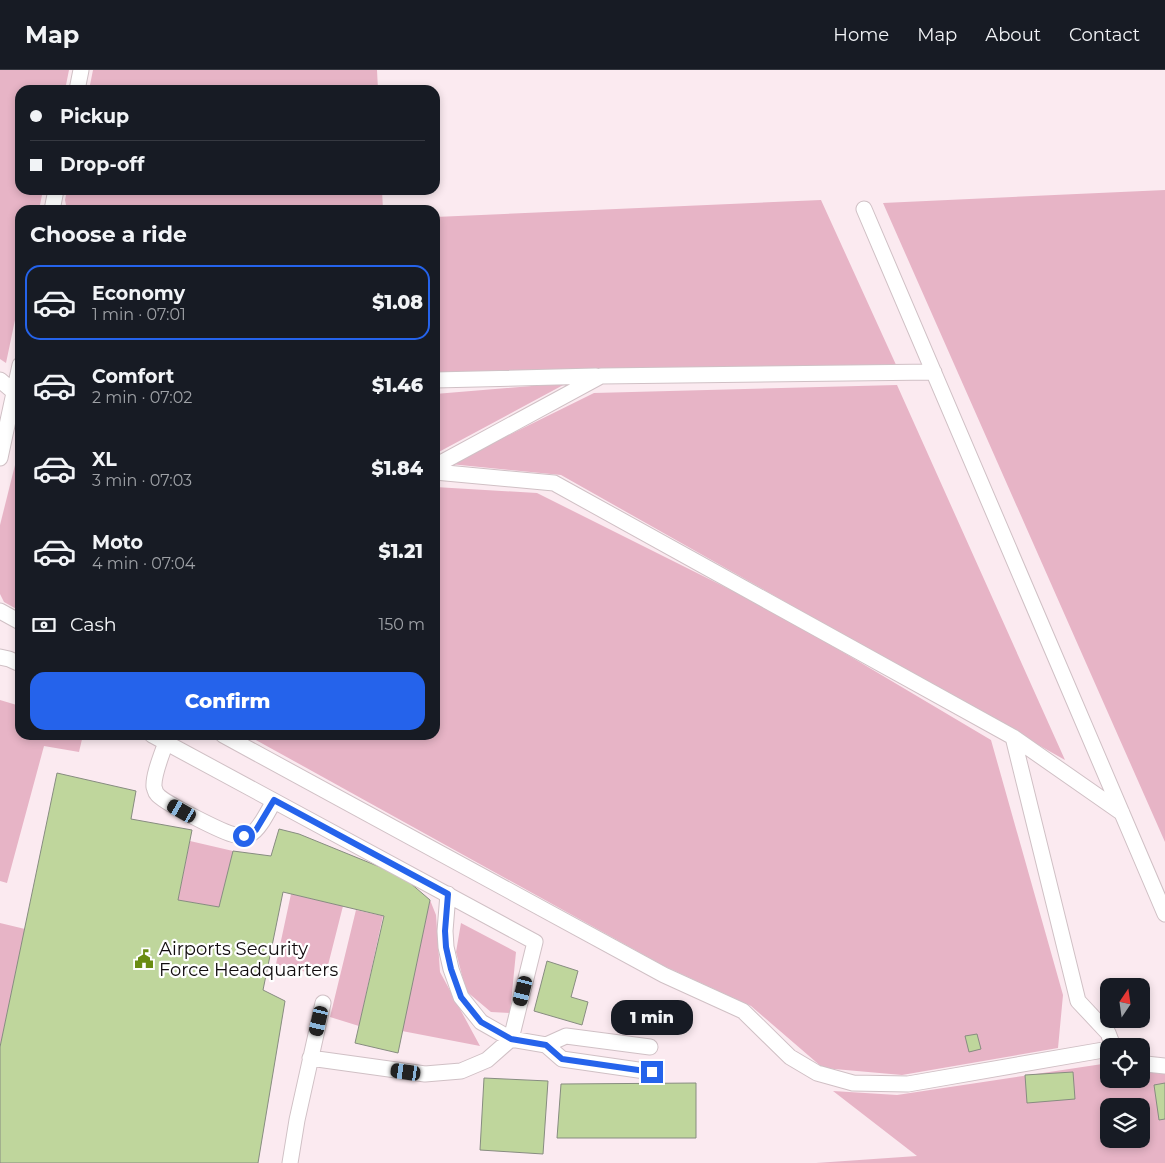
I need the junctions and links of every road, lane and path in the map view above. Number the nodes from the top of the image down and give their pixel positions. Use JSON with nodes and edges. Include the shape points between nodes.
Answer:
{"nodes":[{"id":1,"x":81,"y":70,"type":"edge"},
{"id":2,"x":78,"y":85,"type":"edge"},
{"id":3,"x":864,"y":209,"type":"dead end"},
{"id":4,"x":934,"y":372,"type":"junction"},
{"id":5,"x":601,"y":376,"type":"junction"},
{"id":6,"x":0,"y":380,"type":"edge"},
{"id":7,"x":440,"y":380,"type":"edge"},
{"id":8,"x":15,"y":391,"type":"edge"},
{"id":9,"x":15,"y":400,"type":"edge"},
{"id":10,"x":0,"y":458,"type":"edge"},
{"id":11,"x":440,"y":463,"type":"edge"},
{"id":12,"x":440,"y":472,"type":"edge"},
{"id":13,"x":0,"y":610,"type":"edge"},
{"id":14,"x":15,"y":619,"type":"edge"},
{"id":15,"x":0,"y":657,"type":"edge"},
{"id":16,"x":15,"y":661,"type":"edge"},
{"id":17,"x":1013,"y":737,"type":"junction"},
{"id":18,"x":162,"y":740,"type":"edge"},
{"id":19,"x":232,"y":740,"type":"edge"},
{"id":20,"x":166,"y":742,"type":"junction"},
{"id":21,"x":274,"y":800,"type":"junction"},
{"id":22,"x":1122,"y":813,"type":"junction"},
{"id":23,"x":448,"y":894,"type":"junction"},
{"id":24,"x":1165,"y":914,"type":"edge"},
{"id":25,"x":323,"y":1003,"type":"dead end"},
{"id":26,"x":1110,"y":1038,"type":"edge"},
{"id":27,"x":511,"y":1039,"type":"junction"},
{"id":28,"x":546,"y":1045,"type":"junction"},
{"id":29,"x":650,"y":1048,"type":"dead end"},
{"id":30,"x":1100,"y":1051,"type":"edge"},
{"id":31,"x":310,"y":1058,"type":"junction"},
{"id":32,"x":1150,"y":1064,"type":"edge"},
{"id":33,"x":1165,"y":1066,"type":"edge"},
{"id":34,"x":652,"y":1072,"type":"dead end"},
{"id":35,"x":290,"y":1163,"type":"edge"}],
"edges":[{"from":1,"to":2,"type":"lane"},
{"from":3,"to":4,"type":"lane"},
{"from":4,"to":5,"type":"lane"},
{"from":4,"to":22,"type":"lane"},
{"from":5,"to":7,"type":"lane"},
{"from":5,"to":11,"type":"lane"},
{"from":6,"to":8,"type":"lane"},
{"from":9,"to":10,"type":"lane"},
{"from":12,"to":17,"type":"lane","via":[[554,483]]},
{"from":13,"to":14,"type":"lane"},
{"from":15,"to":16,"type":"lane"},
{"from":17,"to":22,"type":"lane"},
{"from":17,"to":26,"type":"lane","via":[[1078,1001]]},
{"from":18,"to":20,"type":"lane"},
{"from":19,"to":30,"type":"lane","via":[[664,975],[744,1011],[790,1057],[816,1073],[853,1083],[908,1084]]},
{"from":20,"to":21,"type":"lane"},
{"from":20,"to":21,"type":"lane","via":[[154,786],[157,794],[182,811],[234,835],[244,836],[256,830]]},
{"from":21,"to":23,"type":"lane"},
{"from":22,"to":24,"type":"lane"},
{"from":23,"to":27,"type":"lane","via":[[446,947],[461,997],[481,1022]]},
{"from":23,"to":27,"type":"lane","via":[[535,942]]},
{"from":25,"to":31,"type":"lane"},
{"from":27,"to":28,"type":"lane"},
{"from":27,"to":31,"type":"lane","via":[[487,1060],[452,1072],[425,1074]]},
{"from":28,"to":29,"type":"lane","via":[[566,1036]]},
{"from":28,"to":34,"type":"lane","via":[[562,1059]]},
{"from":31,"to":35,"type":"lane"},
{"from":32,"to":33,"type":"lane"}]}
